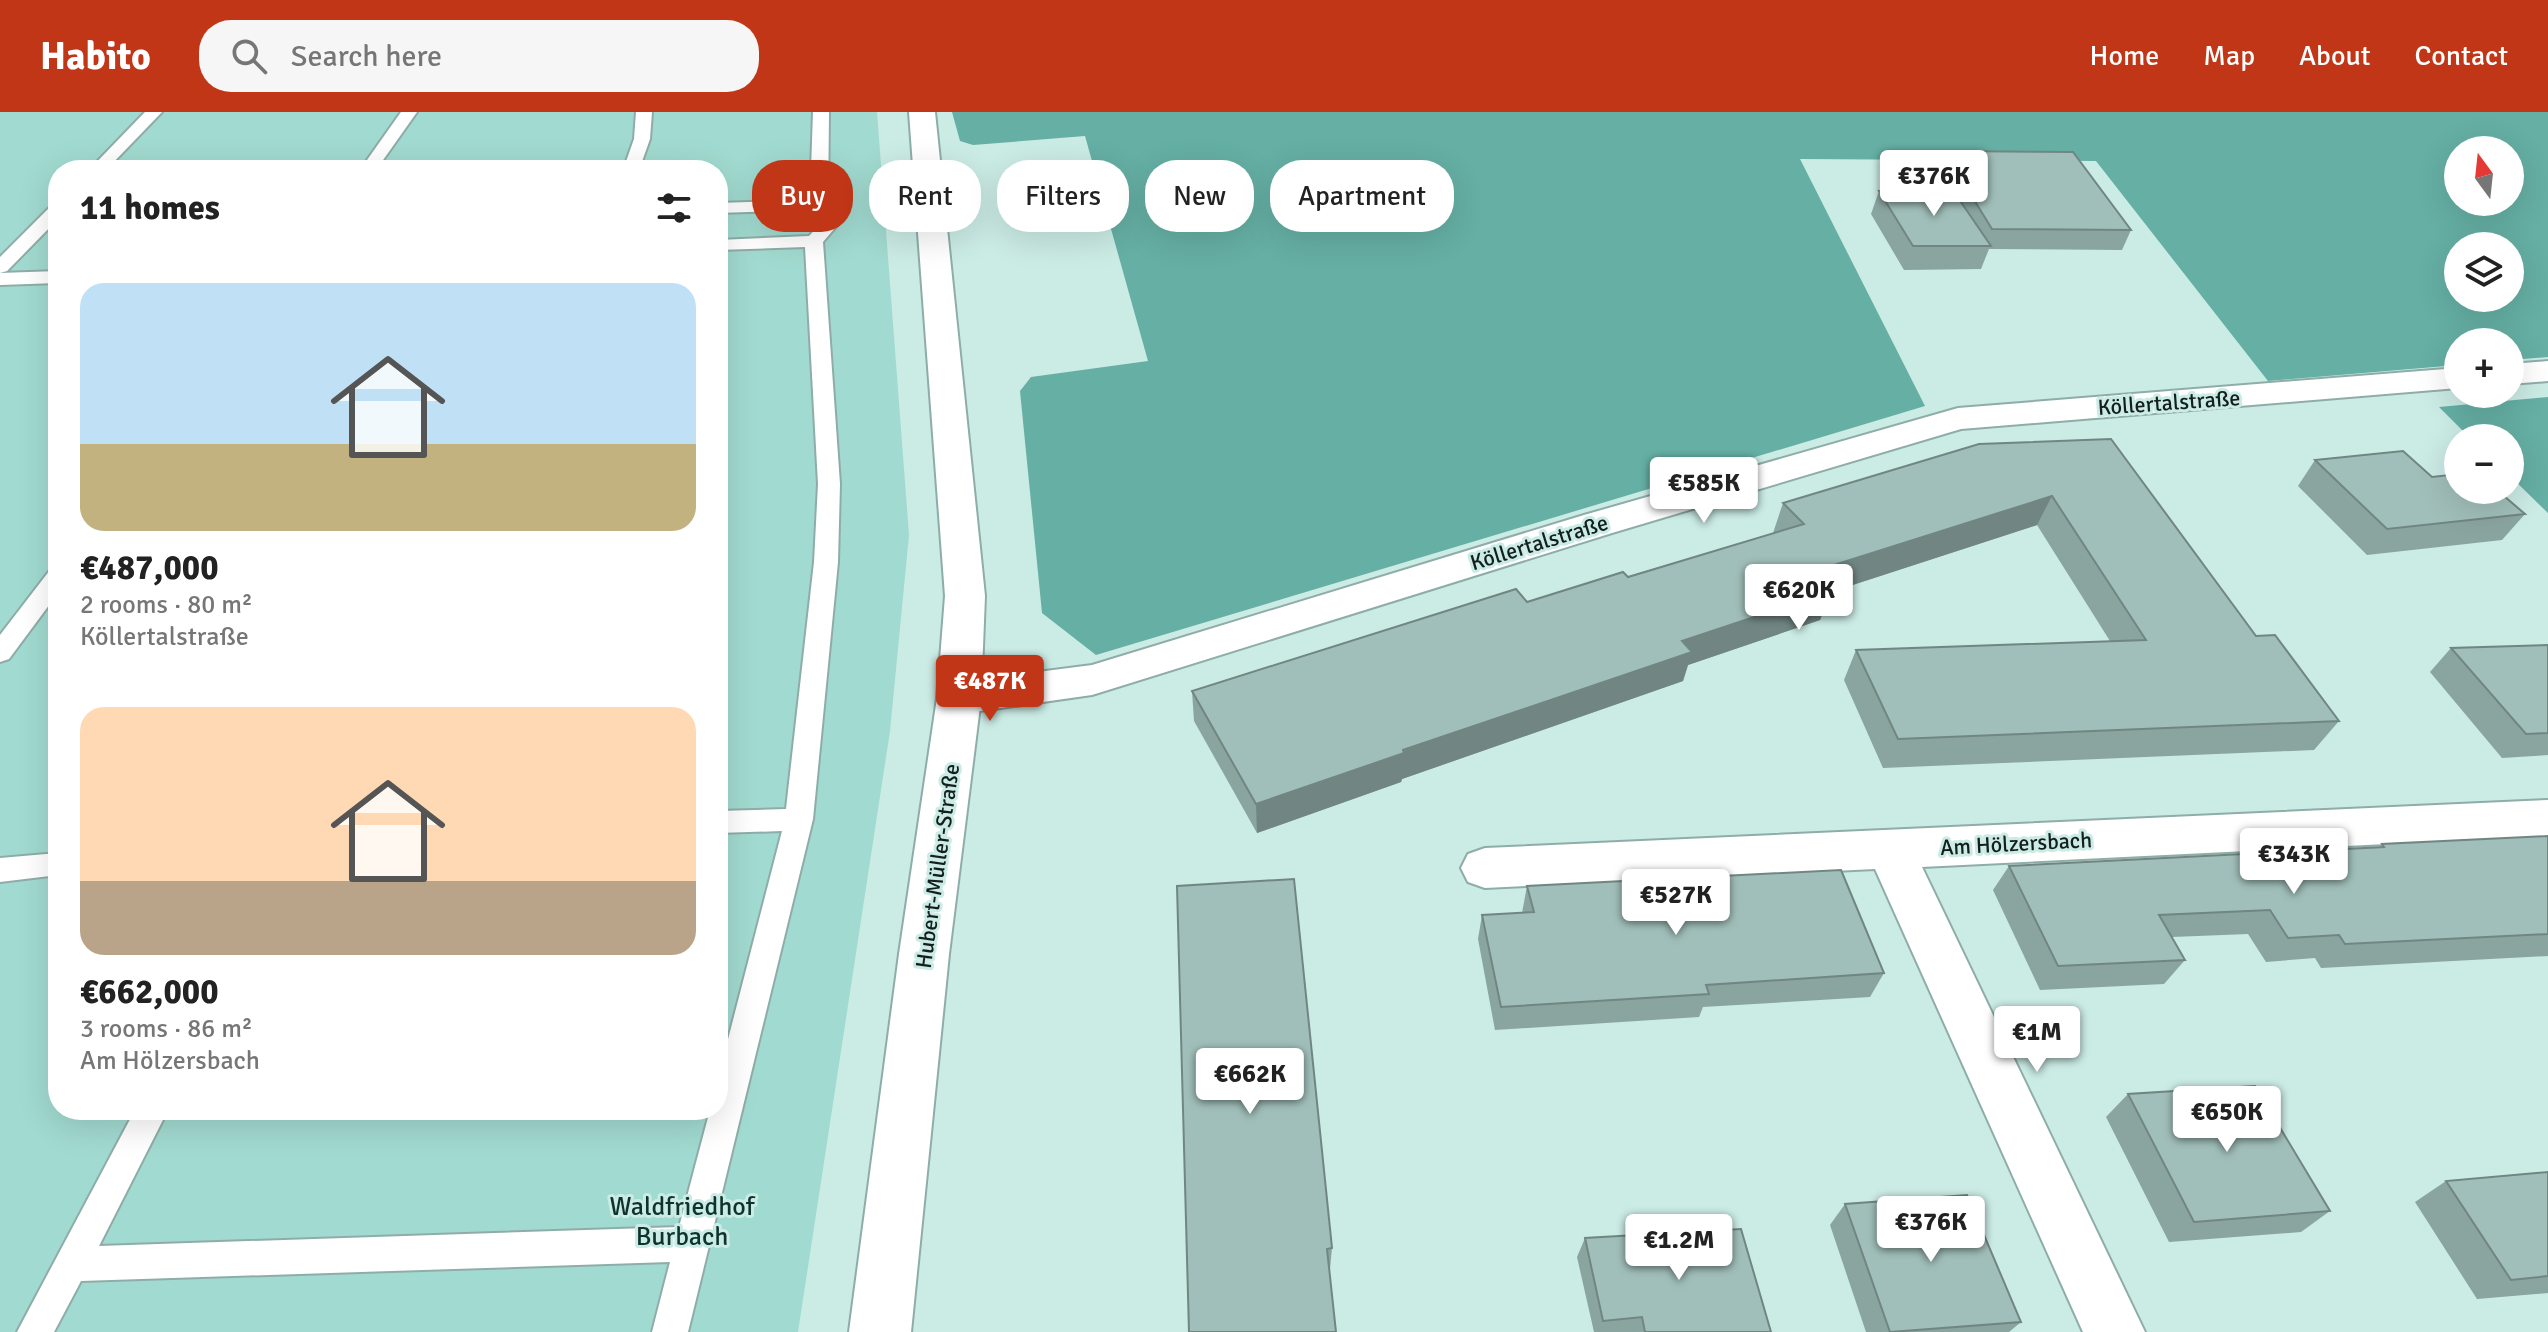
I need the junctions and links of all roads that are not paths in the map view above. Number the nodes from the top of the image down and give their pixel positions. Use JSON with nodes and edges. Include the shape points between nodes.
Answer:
{"nodes":[{"id":1,"x":154,"y":112,"type":"edge"},
{"id":2,"x":409,"y":112,"type":"edge"},
{"id":3,"x":644,"y":112,"type":"edge"},
{"id":4,"x":821,"y":112,"type":"edge"},
{"id":5,"x":922,"y":112,"type":"edge"},
{"id":6,"x":107,"y":160,"type":"edge"},
{"id":7,"x":375,"y":160,"type":"edge"},
{"id":8,"x":635,"y":160,"type":"edge"},
{"id":9,"x":820,"y":160,"type":"edge"},
{"id":10,"x":752,"y":207,"type":"edge"},
{"id":11,"x":728,"y":208,"type":"edge"},
{"id":12,"x":48,"y":221,"type":"edge"},
{"id":13,"x":822,"y":232,"type":"edge"},
{"id":14,"x":814,"y":241,"type":"junction"},
{"id":15,"x":728,"y":245,"type":"edge"},
{"id":16,"x":20,"y":247,"type":"junction"},
{"id":17,"x":0,"y":248,"type":"edge"},
{"id":18,"x":0,"y":267,"type":"edge"},
{"id":19,"x":48,"y":277,"type":"edge"},
{"id":20,"x":0,"y":279,"type":"edge"},
{"id":21,"x":2548,"y":371,"type":"edge"},
{"id":22,"x":2524,"y":373,"type":"edge"},
{"id":23,"x":2444,"y":379,"type":"edge"},
{"id":24,"x":48,"y":589,"type":"edge"},
{"id":25,"x":0,"y":653,"type":"edge"},
{"id":26,"x":959,"y":698,"type":"junction"},
{"id":27,"x":2548,"y":818,"type":"edge"},
{"id":28,"x":799,"y":819,"type":"junction"},
{"id":29,"x":728,"y":822,"type":"edge"},
{"id":30,"x":1890,"y":849,"type":"junction"},
{"id":31,"x":48,"y":865,"type":"edge"},
{"id":32,"x":1485,"y":868,"type":"dead end"},
{"id":33,"x":0,"y":870,"type":"edge"},
{"id":34,"x":728,"y":1096,"type":"edge"},
{"id":35,"x":147,"y":1120,"type":"edge"},
{"id":36,"x":722,"y":1120,"type":"edge"},
{"id":37,"x":690,"y":1244,"type":"junction"},
{"id":38,"x":71,"y":1264,"type":"junction"},
{"id":39,"x":35,"y":1332,"type":"edge"},
{"id":40,"x":670,"y":1332,"type":"edge"},
{"id":41,"x":880,"y":1332,"type":"edge"},
{"id":42,"x":2114,"y":1332,"type":"edge"}],
"edges":[{"from":1,"to":6,"type":"lane"},
{"from":2,"to":7,"type":"lane"},
{"from":3,"to":8,"type":"lane"},
{"from":4,"to":9,"type":"lane"},
{"from":5,"to":26,"type":"street","name":"Hubert-Müller-Straße","via":[[963,546]]},
{"from":10,"to":11,"type":"lane"},
{"from":12,"to":16,"type":"lane"},
{"from":13,"to":14,"type":"lane"},
{"from":14,"to":15,"type":"lane"},
{"from":14,"to":28,"type":"lane","via":[[829,484]]},
{"from":16,"to":17,"type":"lane"},
{"from":16,"to":18,"type":"lane"},
{"from":19,"to":20,"type":"lane"},
{"from":21,"to":22,"type":"street"},
{"from":23,"to":26,"type":"street","name":"Köllertalstraße","via":[[1958,419],[1092,680]]},
{"from":24,"to":25,"type":"lane"},
{"from":26,"to":41,"type":"street","name":"Hubert-Müller-Straße"},
{"from":27,"to":30,"type":"street","name":"Am Hölzersbach"},
{"from":28,"to":29,"type":"lane"},
{"from":28,"to":34,"type":"lane"},
{"from":30,"to":32,"type":"street","name":"Am Hölzersbach"},
{"from":30,"to":42,"type":"street"},
{"from":31,"to":33,"type":"lane"},
{"from":35,"to":38,"type":"lane"},
{"from":36,"to":37,"type":"lane"},
{"from":37,"to":38,"type":"lane"},
{"from":37,"to":40,"type":"lane"},
{"from":38,"to":39,"type":"lane"}]}
